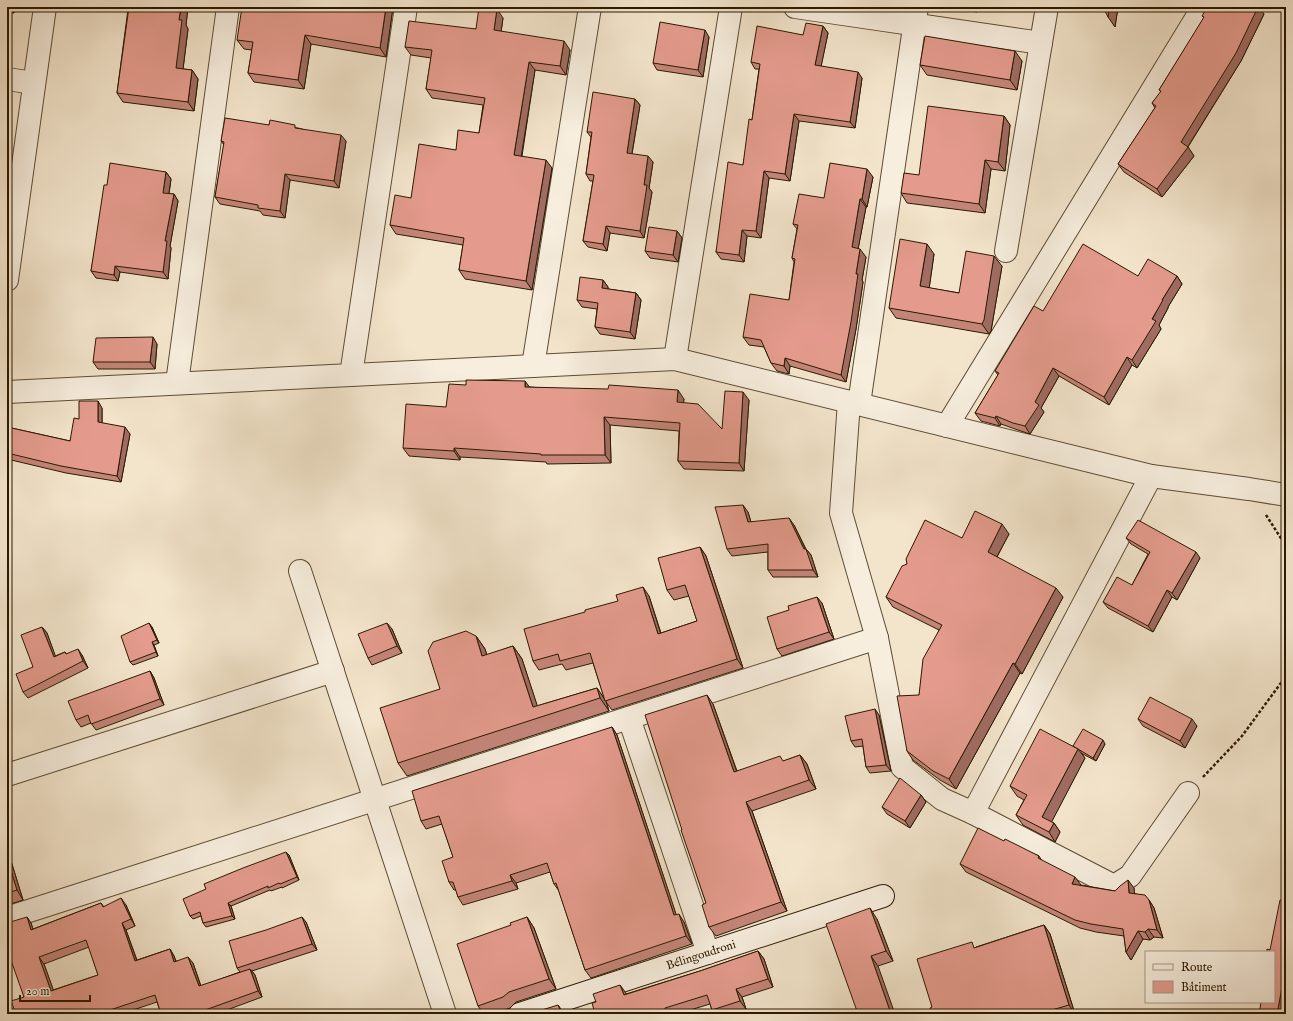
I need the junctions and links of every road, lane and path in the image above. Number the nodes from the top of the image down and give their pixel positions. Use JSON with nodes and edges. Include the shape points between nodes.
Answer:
{"nodes":[{"id":1,"x":45,"y":7,"type":"edge"},
{"id":2,"x":228,"y":7,"type":"edge"},
{"id":3,"x":406,"y":7,"type":"edge"},
{"id":4,"x":590,"y":7,"type":"edge"},
{"id":5,"x":731,"y":7,"type":"edge"},
{"id":6,"x":795,"y":7,"type":"edge"},
{"id":7,"x":1047,"y":7,"type":"edge"},
{"id":8,"x":1202,"y":7,"type":"edge"},
{"id":9,"x":916,"y":16,"type":"edge"},
{"id":10,"x":1041,"y":43,"type":"junction"},
{"id":11,"x":7,"y":79,"type":"edge"},
{"id":12,"x":34,"y":83,"type":"junction"},
{"id":13,"x":1006,"y":251,"type":"dead end"},
{"id":14,"x":7,"y":280,"type":"edge"},
{"id":15,"x":675,"y":359,"type":"junction"},
{"id":16,"x":533,"y":366,"type":"junction"},
{"id":17,"x":351,"y":375,"type":"junction"},
{"id":18,"x":177,"y":384,"type":"junction"},
{"id":19,"x":7,"y":392,"type":"edge"},
{"id":20,"x":854,"y":403,"type":"junction"},
{"id":21,"x":947,"y":426,"type":"junction"},
{"id":22,"x":1151,"y":476,"type":"junction"},
{"id":23,"x":1249,"y":489,"type":"junction"},
{"id":24,"x":1286,"y":495,"type":"edge"},
{"id":25,"x":1286,"y":548,"type":"edge"},
{"id":26,"x":300,"y":571,"type":"dead end"},
{"id":27,"x":877,"y":638,"type":"junction"},
{"id":28,"x":333,"y":671,"type":"junction"},
{"id":29,"x":1286,"y":676,"type":"edge"},
{"id":30,"x":629,"y":718,"type":"junction"},
{"id":31,"x":7,"y":775,"type":"edge"},
{"id":32,"x":1188,"y":793,"type":"joint"},
{"id":33,"x":375,"y":800,"type":"junction"},
{"id":34,"x":973,"y":813,"type":"junction"},
{"id":35,"x":883,"y":896,"type":"dead end"},
{"id":36,"x":7,"y":918,"type":"edge"},
{"id":37,"x":708,"y":953,"type":"junction"},
{"id":38,"x":445,"y":1014,"type":"edge"},
{"id":39,"x":520,"y":1014,"type":"edge"}],
"edges":[{"from":1,"to":12,"type":"street"},
{"from":2,"to":18,"type":"street"},
{"from":3,"to":17,"type":"street"},
{"from":4,"to":16,"type":"street"},
{"from":5,"to":15,"type":"street"},
{"from":6,"to":9,"type":"street"},
{"from":7,"to":10,"type":"street"},
{"from":8,"to":21,"type":"street"},
{"from":9,"to":10,"type":"street"},
{"from":9,"to":20,"type":"street"},
{"from":10,"to":13,"type":"street"},
{"from":11,"to":12,"type":"street"},
{"from":12,"to":14,"type":"street"},
{"from":15,"to":16,"type":"street"},
{"from":15,"to":20,"type":"street"},
{"from":16,"to":17,"type":"street"},
{"from":17,"to":18,"type":"street"},
{"from":18,"to":19,"type":"street"},
{"from":20,"to":21,"type":"street"},
{"from":20,"to":27,"type":"street","via":[[841,513]]},
{"from":21,"to":22,"type":"street"},
{"from":22,"to":23,"type":"street"},
{"from":22,"to":34,"type":"street"},
{"from":23,"to":24,"type":"street"},
{"from":23,"to":25,"type":"path"},
{"from":26,"to":28,"type":"street"},
{"from":27,"to":30,"type":"street"},
{"from":27,"to":34,"type":"street","via":[[902,767],[942,799]]},
{"from":28,"to":31,"type":"street"},
{"from":28,"to":33,"type":"street"},
{"from":29,"to":32,"type":"path","via":[[1242,736]]},
{"from":30,"to":33,"type":"street"},
{"from":30,"to":37,"type":"street"},
{"from":32,"to":34,"type":"street","via":[[1130,876],[1114,886]]},
{"from":33,"to":36,"type":"street"},
{"from":33,"to":38,"type":"street"},
{"from":35,"to":37,"type":"street","name":"Bélingoudroni"},
{"from":37,"to":39,"type":"street","name":"Bélingoudroni"}]}
